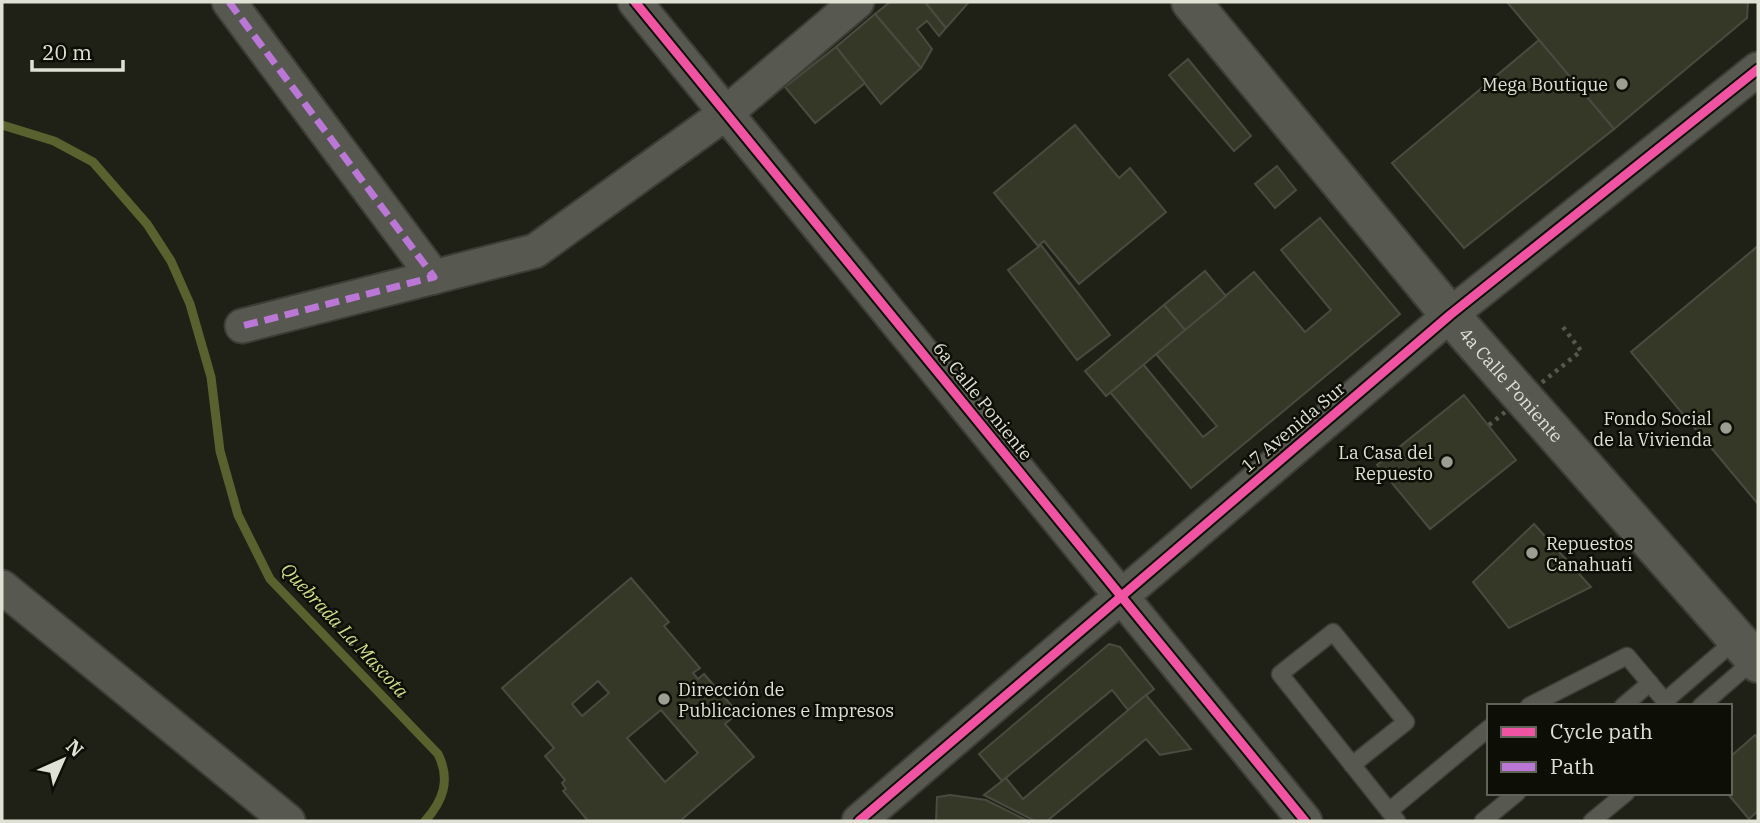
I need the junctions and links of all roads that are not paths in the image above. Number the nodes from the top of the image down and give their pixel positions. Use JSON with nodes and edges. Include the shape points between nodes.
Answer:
{"nodes":[{"id":1,"x":229,"y":2,"type":"edge"},
{"id":2,"x":635,"y":2,"type":"edge"},
{"id":3,"x":857,"y":2,"type":"edge"},
{"id":4,"x":1191,"y":2,"type":"edge"},
{"id":5,"x":1758,"y":69,"type":"edge"},
{"id":6,"x":726,"y":113,"type":"junction"},
{"id":7,"x":434,"y":277,"type":"junction"},
{"id":8,"x":1450,"y":315,"type":"junction"},
{"id":9,"x":242,"y":326,"type":"dead end"},
{"id":10,"x":2,"y":587,"type":"edge"},
{"id":11,"x":1122,"y":593,"type":"junction"},
{"id":12,"x":1750,"y":653,"type":"edge"},
{"id":13,"x":1650,"y":683,"type":"junction"},
{"id":14,"x":1667,"y":703,"type":"edge"},
{"id":15,"x":1533,"y":704,"type":"edge"},
{"id":16,"x":1625,"y":704,"type":"edge"},
{"id":17,"x":1703,"y":704,"type":"edge"},
{"id":18,"x":1487,"y":730,"type":"edge"},
{"id":19,"x":1352,"y":765,"type":"junction"},
{"id":20,"x":1515,"y":795,"type":"edge"},
{"id":21,"x":1624,"y":795,"type":"edge"},
{"id":22,"x":1393,"y":816,"type":"edge"},
{"id":23,"x":288,"y":821,"type":"edge"},
{"id":24,"x":859,"y":821,"type":"edge"},
{"id":25,"x":1305,"y":821,"type":"edge"},
{"id":26,"x":1483,"y":821,"type":"edge"},
{"id":27,"x":1592,"y":821,"type":"edge"}],
"edges":[{"from":1,"to":7,"type":"street"},
{"from":2,"to":6,"type":"street","name":"6a Calle Poniente"},
{"from":3,"to":6,"type":"street"},
{"from":4,"to":8,"type":"street","name":"4a Calle Poniente"},
{"from":5,"to":8,"type":"street","name":"17 Avenida Sur"},
{"from":6,"to":7,"type":"street","via":[[535,251]]},
{"from":6,"to":11,"type":"street","name":"6a Calle Poniente"},
{"from":7,"to":9,"type":"street"},
{"from":8,"to":11,"type":"street","name":"17 Avenida Sur"},
{"from":8,"to":12,"type":"street","name":"4a Calle Poniente"},
{"from":10,"to":23,"type":"street"},
{"from":11,"to":24,"type":"street","name":"17 Avenida Sur"},
{"from":11,"to":25,"type":"street","name":"6a Calle Poniente"},
{"from":12,"to":14,"type":"lane"},
{"from":12,"to":17,"type":"lane"},
{"from":13,"to":14,"type":"lane"},
{"from":13,"to":15,"type":"lane","via":[[1627,656]]},
{"from":13,"to":16,"type":"lane"},
{"from":18,"to":22,"type":"lane"},
{"from":19,"to":19,"type":"lane","via":[[1406,722],[1333,632],[1280,674]]},
{"from":19,"to":22,"type":"lane"},
{"from":20,"to":26,"type":"lane"},
{"from":21,"to":27,"type":"lane"}]}
